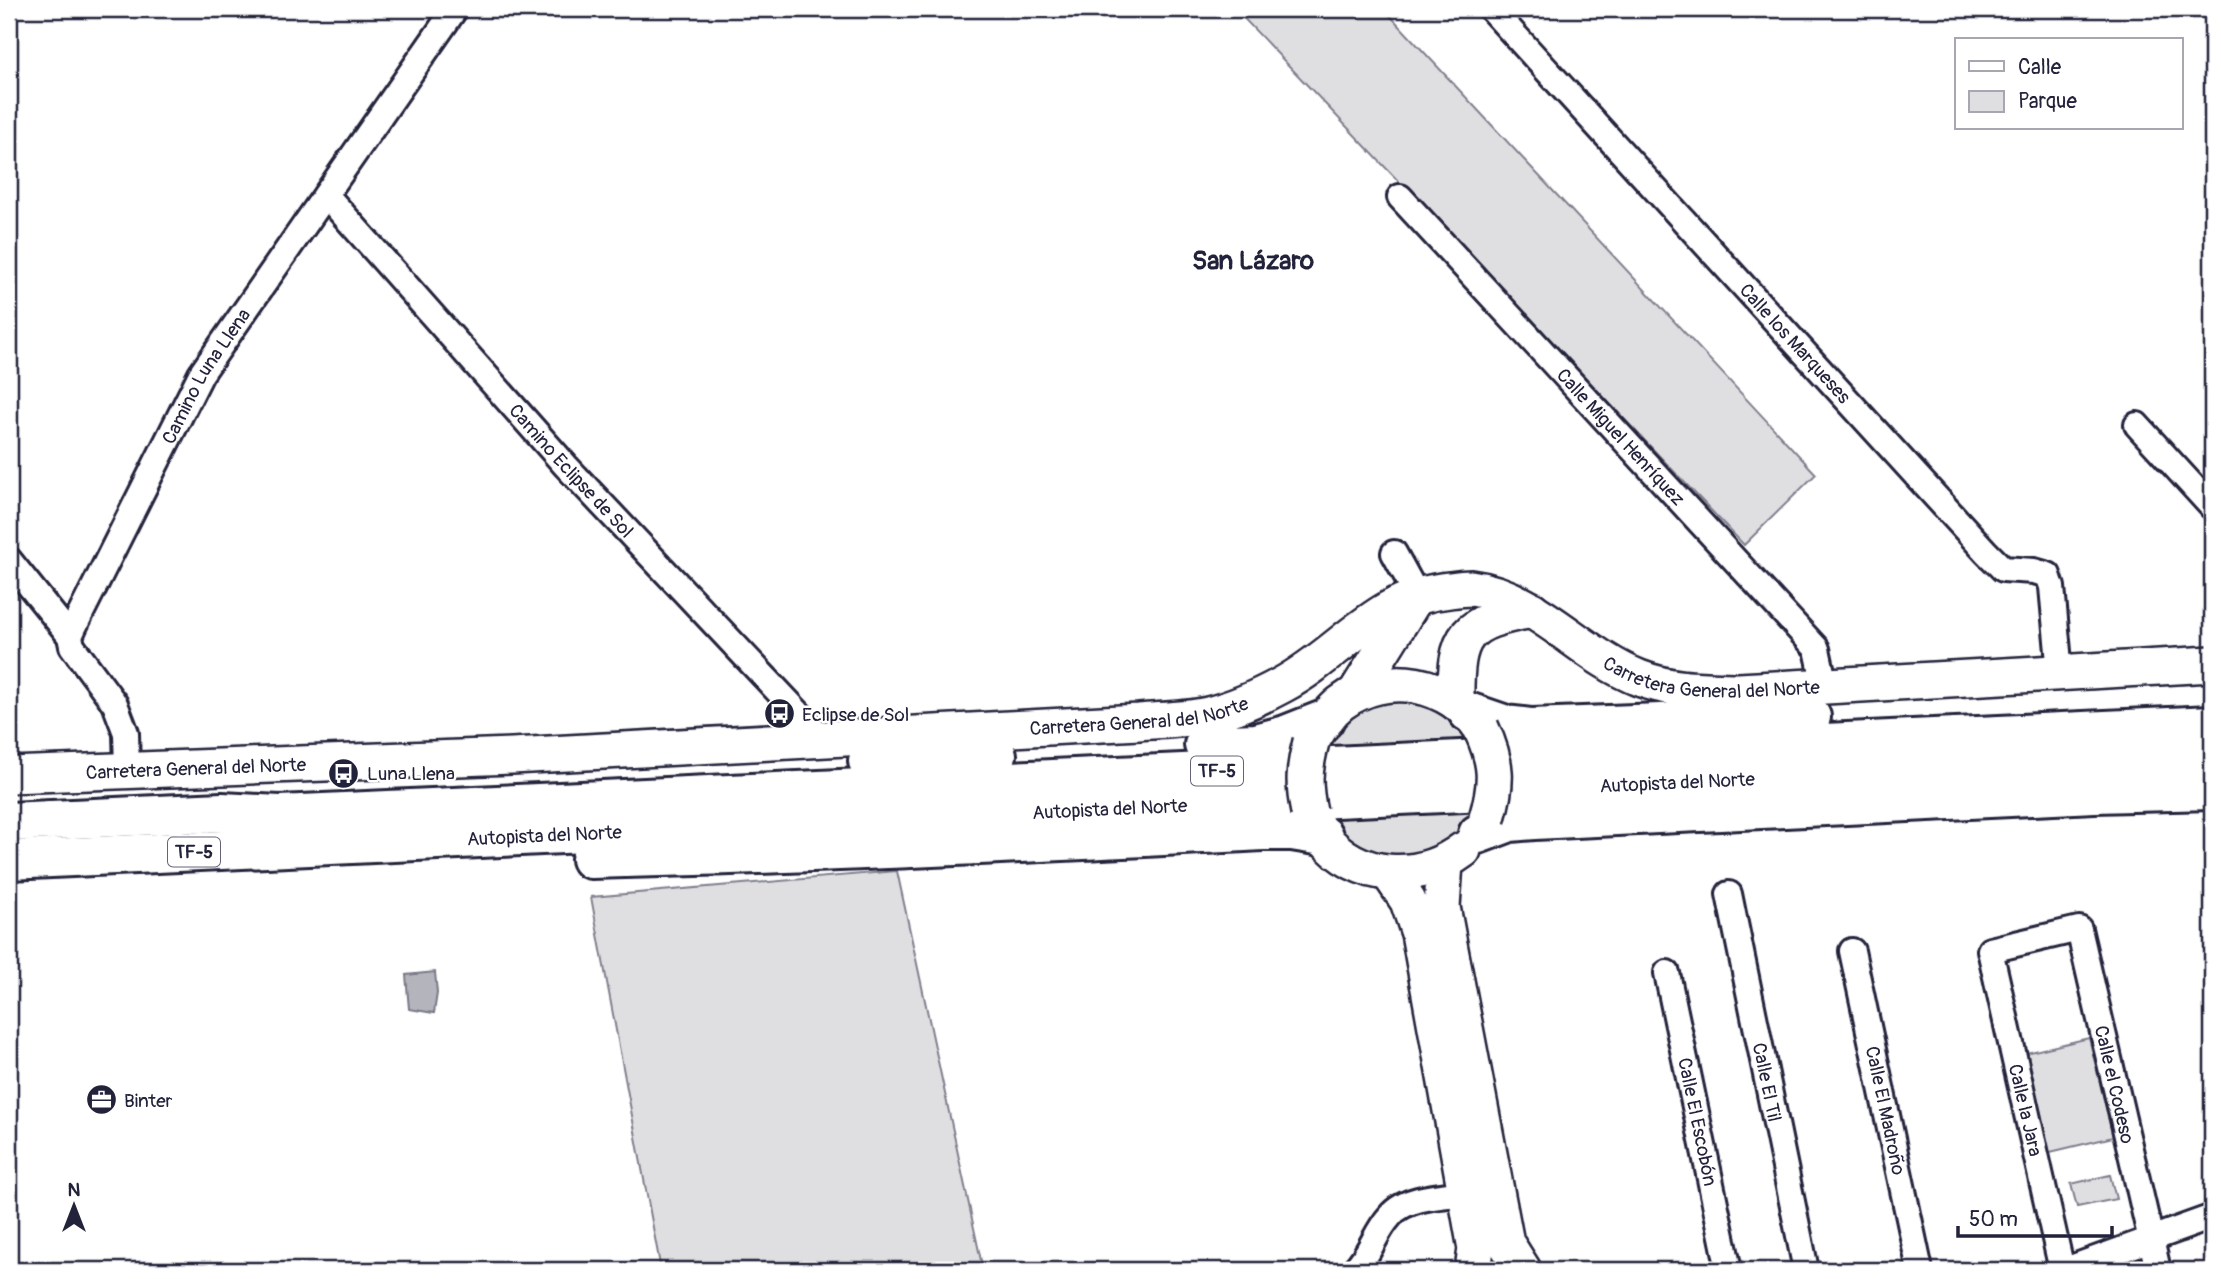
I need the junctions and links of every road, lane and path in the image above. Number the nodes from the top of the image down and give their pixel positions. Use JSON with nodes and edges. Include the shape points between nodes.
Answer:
{"nodes":[{"id":1,"x":456,"y":9,"type":"edge"},
{"id":2,"x":1491,"y":9,"type":"edge"},
{"id":3,"x":326,"y":195,"type":"junction"},
{"id":4,"x":1400,"y":197,"type":"dead end"},
{"id":5,"x":2137,"y":425,"type":"dead end"},
{"id":6,"x":2212,"y":507,"type":"edge"},
{"id":7,"x":1394,"y":553,"type":"dead end"},
{"id":8,"x":9,"y":560,"type":"edge"},
{"id":9,"x":1417,"y":595,"type":"junction"},
{"id":10,"x":1532,"y":610,"type":"junction"},
{"id":11,"x":70,"y":636,"type":"junction"},
{"id":12,"x":2212,"y":664,"type":"edge"},
{"id":13,"x":2060,"y":673,"type":"junction"},
{"id":14,"x":1825,"y":686,"type":"junction"},
{"id":15,"x":1356,"y":693,"type":"junction"},
{"id":16,"x":2212,"y":707,"type":"edge"},
{"id":17,"x":1468,"y":714,"type":"junction"},
{"id":18,"x":2212,"y":724,"type":"edge"},
{"id":19,"x":1317,"y":731,"type":"junction"},
{"id":20,"x":823,"y":739,"type":"junction"},
{"id":21,"x":2212,"y":757,"type":"edge"},
{"id":22,"x":127,"y":770,"type":"junction"},
{"id":23,"x":9,"y":775,"type":"edge"},
{"id":24,"x":2212,"y":790,"type":"edge"},
{"id":25,"x":222,"y":813,"type":"junction"},
{"id":26,"x":9,"y":822,"type":"edge"},
{"id":27,"x":1316,"y":824,"type":"junction"},
{"id":28,"x":1482,"y":826,"type":"junction"},
{"id":29,"x":379,"y":843,"type":"junction"},
{"id":30,"x":9,"y":860,"type":"edge"},
{"id":31,"x":1446,"y":863,"type":"junction"},
{"id":32,"x":1388,"y":873,"type":"junction"},
{"id":33,"x":1729,"y":894,"type":"dead end"},
{"id":34,"x":2079,"y":929,"type":"joint"},
{"id":35,"x":1852,"y":951,"type":"dead end"},
{"id":36,"x":1667,"y":973,"type":"dead end"},
{"id":37,"x":1467,"y":1193,"type":"junction"},
{"id":38,"x":2212,"y":1216,"type":"edge"},
{"id":39,"x":2151,"y":1238,"type":"junction"},
{"id":40,"x":1354,"y":1270,"type":"edge"},
{"id":41,"x":1473,"y":1270,"type":"edge"},
{"id":42,"x":1523,"y":1270,"type":"edge"},
{"id":43,"x":1729,"y":1270,"type":"edge"},
{"id":44,"x":1806,"y":1270,"type":"edge"},
{"id":45,"x":1920,"y":1270,"type":"edge"},
{"id":46,"x":2064,"y":1270,"type":"edge"},
{"id":47,"x":2158,"y":1270,"type":"edge"}],
"edges":[{"from":1,"to":3,"type":"street","name":"Camino Luna Llena"},
{"from":2,"to":13,"type":"street","name":"Calle los Marqueses","via":[[1986,552],[2003,569],[2048,575]]},
{"from":3,"to":11,"type":"street","name":"Camino Luna Llena","via":[[201,374]]},
{"from":3,"to":20,"type":"street","name":"Camino Eclipse de Sol","via":[[566,466]]},
{"from":4,"to":14,"type":"street","name":"Calle Miguel Henríquez","via":[[1817,649]]},
{"from":5,"to":6,"type":"street"},
{"from":7,"to":9,"type":"street"},
{"from":8,"to":11,"type":"street"},
{"from":9,"to":10,"type":"main road","name":"Carretera General del Norte","via":[[1471,588]]},
{"from":9,"to":15,"type":"main road"},
{"from":9,"to":20,"type":"main road","name":"Carretera General del Norte","via":[[1378,615],[1281,686],[1205,716]]},
{"from":10,"to":14,"type":"main road","name":"Carretera General del Norte","via":[[1608,662],[1639,678],[1681,690]]},
{"from":10,"to":17,"type":"main road","via":[[1474,627],[1461,645],[1456,668]]},
{"from":11,"to":22,"type":"street","via":[[72,646],[115,705],[126,733]]},
{"from":12,"to":13,"type":"main road","name":"Carretera General del Norte"},
{"from":13,"to":14,"type":"main road","name":"Carretera General del Norte"},
{"from":15,"to":17,"type":"main road","via":[[1378,685],[1426,687]]},
{"from":15,"to":19,"type":"main road"},
{"from":16,"to":17,"type":"highway","via":[[1981,710],[1532,728]]},
{"from":17,"to":28,"type":"main road","bridge":true,"via":[[1490,747],[1495,767],[1493,798]]},
{"from":18,"to":25,"type":"highway","name":"Autopista del Norte","number":"TF-5","via":[[294,815]]},
{"from":19,"to":25,"type":"highway","via":[[1256,743],[522,780],[280,798]]},
{"from":19,"to":27,"type":"main road","bridge":true,"via":[[1304,768],[1304,788]]},
{"from":20,"to":22,"type":"main road","name":"Carretera General del Norte"},
{"from":21,"to":29,"type":"highway","name":"Autopista del Norte","number":"TF-5"},
{"from":22,"to":23,"type":"main road","name":"Carretera General del Norte"},
{"from":24,"to":28,"type":"highway"},
{"from":25,"to":26,"type":"highway","name":"Autopista del Norte","number":"TF-5"},
{"from":27,"to":29,"type":"highway","via":[[1292,831],[1083,841],[451,862]]},
{"from":27,"to":32,"type":"main road","via":[[1346,858]]},
{"from":28,"to":31,"type":"main road"},
{"from":29,"to":30,"type":"highway","name":"Autopista del Norte","number":"TF-5"},
{"from":31,"to":32,"type":"main road","via":[[1420,872]]},
{"from":31,"to":42,"type":"main road","via":[[1443,907],[1506,1243]]},
{"from":32,"to":37,"type":"main road","via":[[1408,901],[1419,933]]},
{"from":33,"to":44,"type":"street","name":"Calle El Til"},
{"from":34,"to":39,"type":"street","name":"Calle el Codeso"},
{"from":34,"to":46,"type":"street","name":"Calle la Jara","via":[[1990,950]]},
{"from":35,"to":45,"type":"street","name":"Calle El Madroño"},
{"from":36,"to":43,"type":"street","name":"Calle El Escobón"},
{"from":37,"to":40,"type":"street","via":[[1404,1205],[1390,1215]]},
{"from":37,"to":41,"type":"main road","via":[[1476,1249]]},
{"from":38,"to":39,"type":"street"},
{"from":39,"to":46,"type":"street"},
{"from":39,"to":47,"type":"street","name":"Calle el Codeso"}]}
